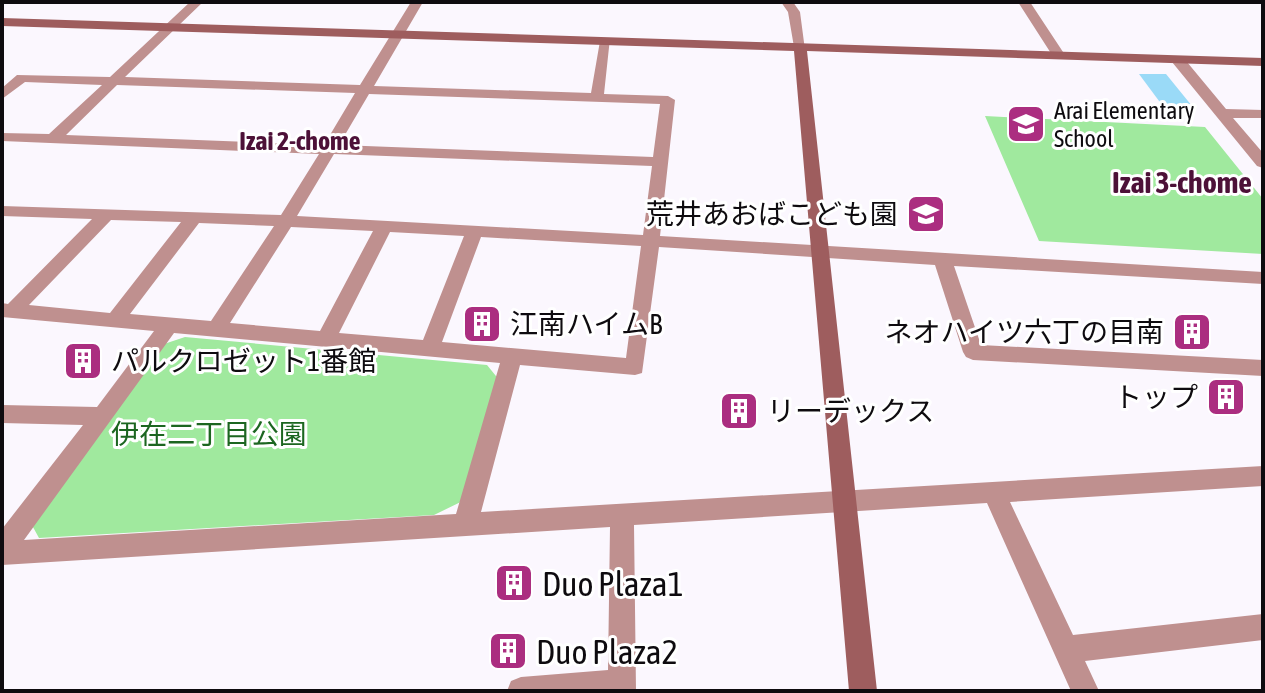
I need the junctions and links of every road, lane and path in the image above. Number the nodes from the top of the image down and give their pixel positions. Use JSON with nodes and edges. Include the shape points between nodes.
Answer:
{"nodes":[{"id":1,"x":197,"y":2,"type":"edge"},
{"id":2,"x":417,"y":2,"type":"edge"},
{"id":3,"x":787,"y":2,"type":"edge"},
{"id":4,"x":1024,"y":2,"type":"edge"},
{"id":5,"x":2,"y":22,"type":"edge"},
{"id":6,"x":172,"y":26,"type":"junction"},
{"id":7,"x":399,"y":34,"type":"junction"},
{"id":8,"x":606,"y":41,"type":"junction"},
{"id":9,"x":800,"y":47,"type":"junction"},
{"id":10,"x":1059,"y":55,"type":"junction"},
{"id":11,"x":1177,"y":59,"type":"junction"},
{"id":12,"x":1263,"y":62,"type":"edge"},
{"id":13,"x":114,"y":81,"type":"junction"},
{"id":14,"x":366,"y":89,"type":"junction"},
{"id":15,"x":2,"y":95,"type":"edge"},
{"id":16,"x":597,"y":97,"type":"junction"},
{"id":17,"x":1222,"y":113,"type":"junction"},
{"id":18,"x":1263,"y":114,"type":"edge"},
{"id":19,"x":2,"y":137,"type":"edge"},
{"id":20,"x":54,"y":138,"type":"junction"},
{"id":21,"x":330,"y":149,"type":"junction"},
{"id":22,"x":660,"y":162,"type":"junction"},
{"id":23,"x":1263,"y":163,"type":"edge"},
{"id":24,"x":2,"y":211,"type":"edge"},
{"id":25,"x":108,"y":213,"type":"junction"},
{"id":26,"x":194,"y":217,"type":"junction"},
{"id":27,"x":286,"y":221,"type":"junction"},
{"id":28,"x":384,"y":226,"type":"junction"},
{"id":29,"x":474,"y":231,"type":"junction"},
{"id":30,"x":652,"y":241,"type":"junction"},
{"id":31,"x":823,"y":253,"type":"junction"},
{"id":32,"x":943,"y":262,"type":"junction"},
{"id":33,"x":1263,"y":278,"type":"edge"},
{"id":34,"x":7,"y":311,"type":"edge"},
{"id":35,"x":114,"y":321,"type":"junction"},
{"id":36,"x":168,"y":326,"type":"junction"},
{"id":37,"x":215,"y":331,"type":"junction"},
{"id":38,"x":325,"y":341,"type":"junction"},
{"id":39,"x":429,"y":350,"type":"junction"},
{"id":40,"x":512,"y":358,"type":"junction"},
{"id":41,"x":1263,"y":368,"type":"edge"},
{"id":42,"x":2,"y":414,"type":"edge"},
{"id":43,"x":102,"y":416,"type":"junction"},
{"id":44,"x":1263,"y":476,"type":"edge"},
{"id":45,"x":994,"y":493,"type":"junction"},
{"id":46,"x":843,"y":501,"type":"junction"},
{"id":47,"x":622,"y":516,"type":"junction"},
{"id":48,"x":465,"y":525,"type":"junction"},
{"id":49,"x":2,"y":550,"type":"edge"},
{"id":50,"x":1263,"y":627,"type":"edge"},
{"id":51,"x":1067,"y":649,"type":"junction"},
{"id":52,"x":622,"y":687,"type":"edge"},
{"id":53,"x":521,"y":691,"type":"edge"},
{"id":54,"x":863,"y":691,"type":"edge"},
{"id":55,"x":1085,"y":691,"type":"edge"}],
"edges":[{"from":1,"to":6,"type":"street"},
{"from":2,"to":7,"type":"street"},
{"from":3,"to":9,"type":"street"},
{"from":4,"to":10,"type":"street"},
{"from":5,"to":6,"type":"street"},
{"from":6,"to":7,"type":"street"},
{"from":6,"to":13,"type":"street"},
{"from":7,"to":8,"type":"street"},
{"from":7,"to":14,"type":"street"},
{"from":8,"to":9,"type":"street"},
{"from":8,"to":16,"type":"street"},
{"from":9,"to":10,"type":"street"},
{"from":9,"to":31,"type":"street"},
{"from":10,"to":11,"type":"street"},
{"from":11,"to":12,"type":"street"},
{"from":11,"to":17,"type":"street"},
{"from":13,"to":14,"type":"street"},
{"from":13,"to":15,"type":"street","via":[[22,78]]},
{"from":13,"to":20,"type":"street"},
{"from":14,"to":16,"type":"street"},
{"from":14,"to":21,"type":"street"},
{"from":16,"to":22,"type":"street","via":[[668,100]]},
{"from":17,"to":18,"type":"street"},
{"from":17,"to":23,"type":"street"},
{"from":19,"to":20,"type":"street"},
{"from":20,"to":21,"type":"street"},
{"from":21,"to":22,"type":"street"},
{"from":21,"to":27,"type":"street"},
{"from":22,"to":30,"type":"street"},
{"from":24,"to":25,"type":"street"},
{"from":25,"to":26,"type":"street"},
{"from":25,"to":34,"type":"street"},
{"from":26,"to":27,"type":"street"},
{"from":26,"to":35,"type":"street"},
{"from":27,"to":28,"type":"street"},
{"from":27,"to":37,"type":"street"},
{"from":28,"to":29,"type":"street"},
{"from":28,"to":38,"type":"street"},
{"from":29,"to":30,"type":"street"},
{"from":29,"to":39,"type":"street"},
{"from":30,"to":31,"type":"street"},
{"from":30,"to":40,"type":"street","via":[[635,367]]},
{"from":31,"to":32,"type":"street"},
{"from":31,"to":46,"type":"street"},
{"from":32,"to":33,"type":"street"},
{"from":32,"to":41,"type":"street","via":[[973,352]]},
{"from":34,"to":35,"type":"street"},
{"from":35,"to":36,"type":"street"},
{"from":36,"to":37,"type":"street"},
{"from":36,"to":43,"type":"street"},
{"from":37,"to":38,"type":"street"},
{"from":38,"to":39,"type":"street"},
{"from":39,"to":40,"type":"street"},
{"from":40,"to":48,"type":"street"},
{"from":42,"to":43,"type":"street"},
{"from":43,"to":49,"type":"street"},
{"from":44,"to":45,"type":"street"},
{"from":45,"to":46,"type":"street"},
{"from":45,"to":51,"type":"street"},
{"from":46,"to":47,"type":"street"},
{"from":46,"to":54,"type":"street"},
{"from":47,"to":48,"type":"street"},
{"from":47,"to":52,"type":"street"},
{"from":48,"to":49,"type":"street"},
{"from":50,"to":51,"type":"street"},
{"from":51,"to":55,"type":"street"},
{"from":52,"to":53,"type":"street"}]}
